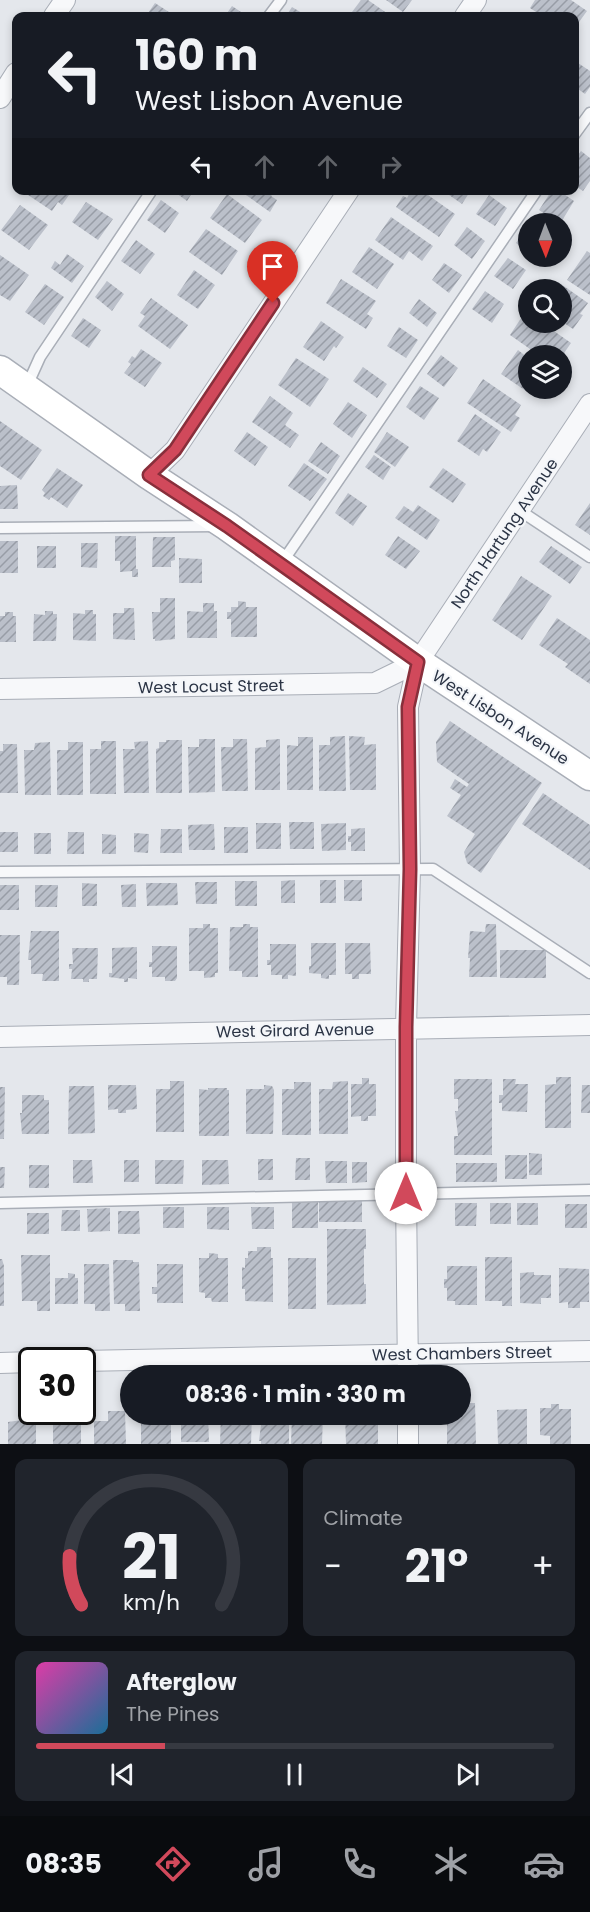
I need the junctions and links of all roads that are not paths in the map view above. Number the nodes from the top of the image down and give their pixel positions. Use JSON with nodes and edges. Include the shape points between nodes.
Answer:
{"nodes":[{"id":1,"x":12,"y":79,"type":"edge"},
{"id":2,"x":0,"y":98,"type":"edge"},
{"id":3,"x":590,"y":113,"type":"edge"},
{"id":4,"x":579,"y":128,"type":"edge"},
{"id":5,"x":149,"y":195,"type":"edge"},
{"id":6,"x":346,"y":195,"type":"edge"},
{"id":7,"x":534,"y":195,"type":"edge"},
{"id":8,"x":0,"y":370,"type":"edge"},
{"id":9,"x":26,"y":388,"type":"junction"},
{"id":10,"x":590,"y":404,"type":"edge"},
{"id":11,"x":149,"y":475,"type":"junction"},
{"id":12,"x":519,"y":510,"type":"junction"},
{"id":13,"x":227,"y":526,"type":"junction"},
{"id":14,"x":0,"y":528,"type":"edge"},
{"id":15,"x":590,"y":557,"type":"edge"},
{"id":16,"x":281,"y":564,"type":"junction"},
{"id":17,"x":418,"y":662,"type":"junction"},
{"id":18,"x":0,"y":689,"type":"edge"},
{"id":19,"x":590,"y":776,"type":"edge"},
{"id":20,"x":410,"y":869,"type":"junction"},
{"id":21,"x":0,"y":872,"type":"edge"},
{"id":22,"x":590,"y":973,"type":"edge"},
{"id":23,"x":590,"y":1025,"type":"edge"},
{"id":24,"x":406,"y":1027,"type":"junction"},
{"id":25,"x":0,"y":1036,"type":"edge"},
{"id":26,"x":590,"y":1190,"type":"edge"},
{"id":27,"x":406,"y":1193,"type":"junction"},
{"id":28,"x":0,"y":1203,"type":"edge"},
{"id":29,"x":590,"y":1351,"type":"edge"},
{"id":30,"x":408,"y":1354,"type":"junction"},
{"id":31,"x":96,"y":1361,"type":"edge"},
{"id":32,"x":18,"y":1362,"type":"edge"},
{"id":33,"x":0,"y":1363,"type":"edge"},
{"id":34,"x":408,"y":1365,"type":"edge"},
{"id":35,"x":408,"y":1425,"type":"edge"},
{"id":36,"x":408,"y":1444,"type":"edge"}],
"edges":[{"from":1,"to":2,"type":"street"},
{"from":3,"to":4,"type":"lane"},
{"from":5,"to":9,"type":"lane","via":[[40,357]]},
{"from":6,"to":11,"type":"street","via":[[175,450]]},
{"from":7,"to":16,"type":"lane"},
{"from":8,"to":9,"type":"main road","name":"West Lisbon Avenue"},
{"from":9,"to":11,"type":"main road","name":"West Lisbon Avenue"},
{"from":10,"to":12,"type":"street","name":"North Hartung Avenue"},
{"from":11,"to":13,"type":"main road","name":"West Lisbon Avenue"},
{"from":12,"to":15,"type":"lane"},
{"from":12,"to":17,"type":"street","name":"North Hartung Avenue"},
{"from":13,"to":14,"type":"lane"},
{"from":13,"to":16,"type":"main road","name":"West Lisbon Avenue"},
{"from":16,"to":17,"type":"main road","name":"West Lisbon Avenue"},
{"from":17,"to":18,"type":"street","name":"West Locust Street","via":[[375,683]]},
{"from":17,"to":19,"type":"main road","name":"West Lisbon Avenue"},
{"from":17,"to":20,"type":"street","via":[[408,707]]},
{"from":20,"to":21,"type":"lane"},
{"from":20,"to":22,"type":"lane","via":[[433,869]]},
{"from":20,"to":24,"type":"street"},
{"from":23,"to":24,"type":"street","name":"West Girard Avenue"},
{"from":24,"to":25,"type":"street","name":"West Girard Avenue"},
{"from":24,"to":27,"type":"street"},
{"from":26,"to":27,"type":"lane"},
{"from":27,"to":28,"type":"lane"},
{"from":27,"to":30,"type":"street"},
{"from":29,"to":30,"type":"street","name":"West Chambers Street"},
{"from":30,"to":31,"type":"street","name":"West Chambers Street"},
{"from":30,"to":34,"type":"street"},
{"from":32,"to":33,"type":"street"},
{"from":35,"to":36,"type":"street"}]}
